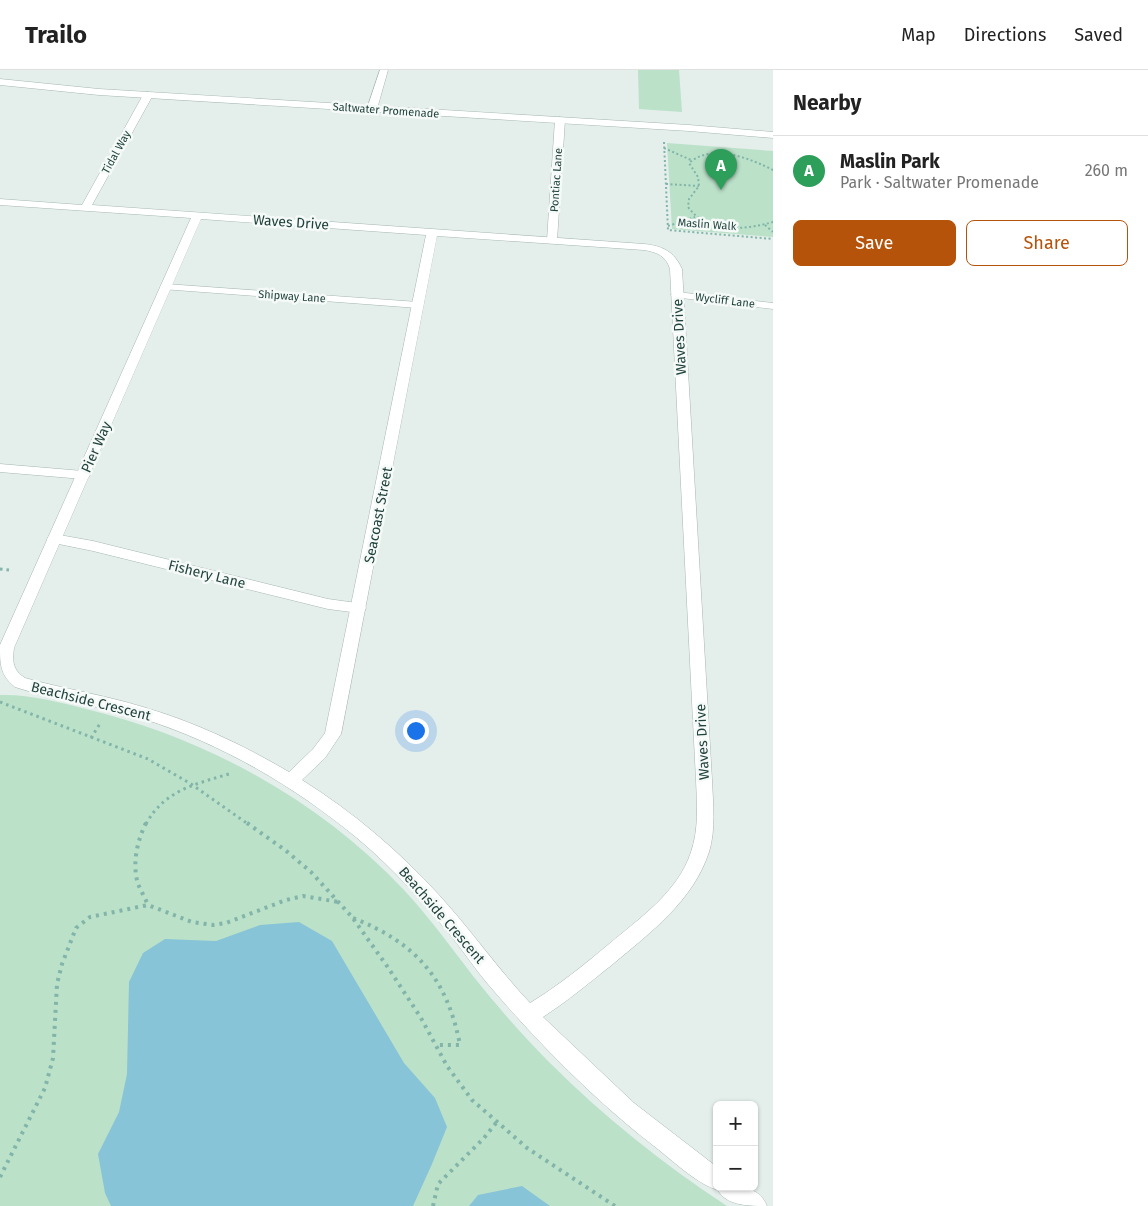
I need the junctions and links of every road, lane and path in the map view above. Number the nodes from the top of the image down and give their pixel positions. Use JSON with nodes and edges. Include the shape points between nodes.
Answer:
{"nodes":[{"id":1,"x":384,"y":70,"type":"edge"},
{"id":2,"x":0,"y":82,"type":"edge"},
{"id":3,"x":148,"y":95,"type":"junction"},
{"id":4,"x":372,"y":109,"type":"junction"},
{"id":5,"x":560,"y":120,"type":"junction"},
{"id":6,"x":773,"y":135,"type":"edge"},
{"id":7,"x":664,"y":142,"type":"dead end"},
{"id":8,"x":664,"y":148,"type":"junction"},
{"id":9,"x":691,"y":160,"type":"junction"},
{"id":10,"x":773,"y":170,"type":"edge"},
{"id":11,"x":666,"y":184,"type":"junction"},
{"id":12,"x":699,"y":186,"type":"junction"},
{"id":13,"x":0,"y":202,"type":"edge"},
{"id":14,"x":84,"y":208,"type":"junction"},
{"id":15,"x":197,"y":216,"type":"junction"},
{"id":16,"x":695,"y":217,"type":"junction"},
{"id":17,"x":773,"y":222,"type":"edge"},
{"id":18,"x":765,"y":225,"type":"junction"},
{"id":19,"x":668,"y":226,"type":"junction"},
{"id":20,"x":432,"y":232,"type":"junction"},
{"id":21,"x":773,"y":232,"type":"edge"},
{"id":22,"x":773,"y":239,"type":"edge"},
{"id":23,"x":552,"y":240,"type":"junction"},
{"id":24,"x":166,"y":287,"type":"junction"},
{"id":25,"x":677,"y":295,"type":"junction"},
{"id":26,"x":418,"y":305,"type":"junction"},
{"id":27,"x":773,"y":306,"type":"edge"},
{"id":28,"x":0,"y":468,"type":"edge"},
{"id":29,"x":83,"y":475,"type":"junction"},
{"id":30,"x":54,"y":539,"type":"junction"},
{"id":31,"x":0,"y":569,"type":"edge"},
{"id":32,"x":10,"y":570,"type":"dead end"},
{"id":33,"x":360,"y":608,"type":"junction"},
{"id":34,"x":12,"y":678,"type":"joint"},
{"id":35,"x":0,"y":702,"type":"edge"},
{"id":36,"x":290,"y":781,"type":"junction"},
{"id":37,"x":191,"y":784,"type":"junction"},
{"id":38,"x":338,"y":902,"type":"junction"},
{"id":39,"x":148,"y":905,"type":"junction"},
{"id":40,"x":352,"y":917,"type":"junction"},
{"id":41,"x":528,"y":1015,"type":"junction"},
{"id":42,"x":436,"y":1045,"type":"junction"},
{"id":43,"x":496,"y":1123,"type":"junction"},
{"id":44,"x":0,"y":1177,"type":"edge"},
{"id":45,"x":713,"y":1177,"type":"edge"},
{"id":46,"x":733,"y":1191,"type":"edge"},
{"id":47,"x":432,"y":1206,"type":"edge"},
{"id":48,"x":615,"y":1206,"type":"edge"},
{"id":49,"x":756,"y":1206,"type":"edge"}],
"edges":[{"from":1,"to":4,"type":"street"},
{"from":2,"to":3,"type":"street","name":"Saltwater Promenade"},
{"from":3,"to":4,"type":"street","name":"Saltwater Promenade"},
{"from":3,"to":14,"type":"street","name":"Tidal Way"},
{"from":4,"to":5,"type":"street","name":"Saltwater Promenade"},
{"from":5,"to":6,"type":"street","name":"Saltwater Promenade"},
{"from":5,"to":23,"type":"street","name":"Pontiac Lane"},
{"from":7,"to":8,"type":"path","name":"Maslin Walk"},
{"from":8,"to":9,"type":"path"},
{"from":8,"to":11,"type":"path","name":"Maslin Walk"},
{"from":9,"to":10,"type":"path","via":[[703,154],[719,153]]},
{"from":9,"to":12,"type":"path","via":[[689,163],[698,177]]},
{"from":11,"to":12,"type":"path"},
{"from":11,"to":19,"type":"path","name":"Maslin Walk"},
{"from":12,"to":16,"type":"path","via":[[688,203]]},
{"from":13,"to":14,"type":"street","name":"Waves Drive"},
{"from":14,"to":15,"type":"street","name":"Waves Drive"},
{"from":15,"to":20,"type":"street","name":"Waves Drive"},
{"from":15,"to":24,"type":"street","name":"Pier Way"},
{"from":16,"to":18,"type":"path","via":[[731,228]]},
{"from":16,"to":19,"type":"path"},
{"from":17,"to":18,"type":"path"},
{"from":18,"to":21,"type":"path"},
{"from":19,"to":22,"type":"path","name":"Maslin Walk","via":[[668,230]]},
{"from":20,"to":23,"type":"street","name":"Waves Drive"},
{"from":20,"to":26,"type":"street","name":"Seacoast Street"},
{"from":23,"to":25,"type":"street","name":"Waves Drive","via":[[662,251],[674,261]]},
{"from":24,"to":26,"type":"street","name":"Shipway Lane"},
{"from":24,"to":29,"type":"street","name":"Pier Way"},
{"from":25,"to":27,"type":"street","name":"Wycliff Lane"},
{"from":25,"to":41,"type":"street","name":"Waves Drive","via":[[704,780],[705,810],[700,852],[680,891],[660,912],[556,999]]},
{"from":26,"to":33,"type":"street","name":"Seacoast Street"},
{"from":28,"to":29,"type":"street"},
{"from":29,"to":30,"type":"street","name":"Pier Way"},
{"from":30,"to":33,"type":"street","name":"Fishery Lane","via":[[328,604]]},
{"from":30,"to":34,"type":"street","name":"Pier Way","via":[[6,648],[4,661]]},
{"from":31,"to":32,"type":"path"},
{"from":33,"to":36,"type":"street","name":"Seacoast Street","via":[[333,734],[312,761]]},
{"from":34,"to":36,"type":"street","name":"Beachside Crescent","via":[[20,683],[112,704],[176,724]]},
{"from":35,"to":37,"type":"path","via":[[148,759]]},
{"from":36,"to":41,"type":"street","name":"Beachside Crescent","via":[[363,833],[391,858],[427,894]]},
{"from":37,"to":38,"type":"path","via":[[284,850],[311,872]]},
{"from":37,"to":39,"type":"path","via":[[164,800],[142,831],[136,862],[137,881]]},
{"from":38,"to":39,"type":"path","via":[[303,896],[213,925],[169,915]]},
{"from":38,"to":40,"type":"path"},
{"from":39,"to":44,"type":"path","via":[[90,917],[76,928],[57,984],[53,1058],[45,1088]]},
{"from":40,"to":42,"type":"path","via":[[397,981]]},
{"from":40,"to":42,"type":"path","via":[[399,940],[425,966],[450,1011],[460,1045]]},
{"from":41,"to":45,"type":"street","name":"Beachside Crescent","via":[[612,1099]]},
{"from":42,"to":43,"type":"path","via":[[459,1084]]},
{"from":43,"to":47,"type":"path","via":[[438,1184]]},
{"from":43,"to":48,"type":"path"},
{"from":46,"to":49,"type":"street"}]}
